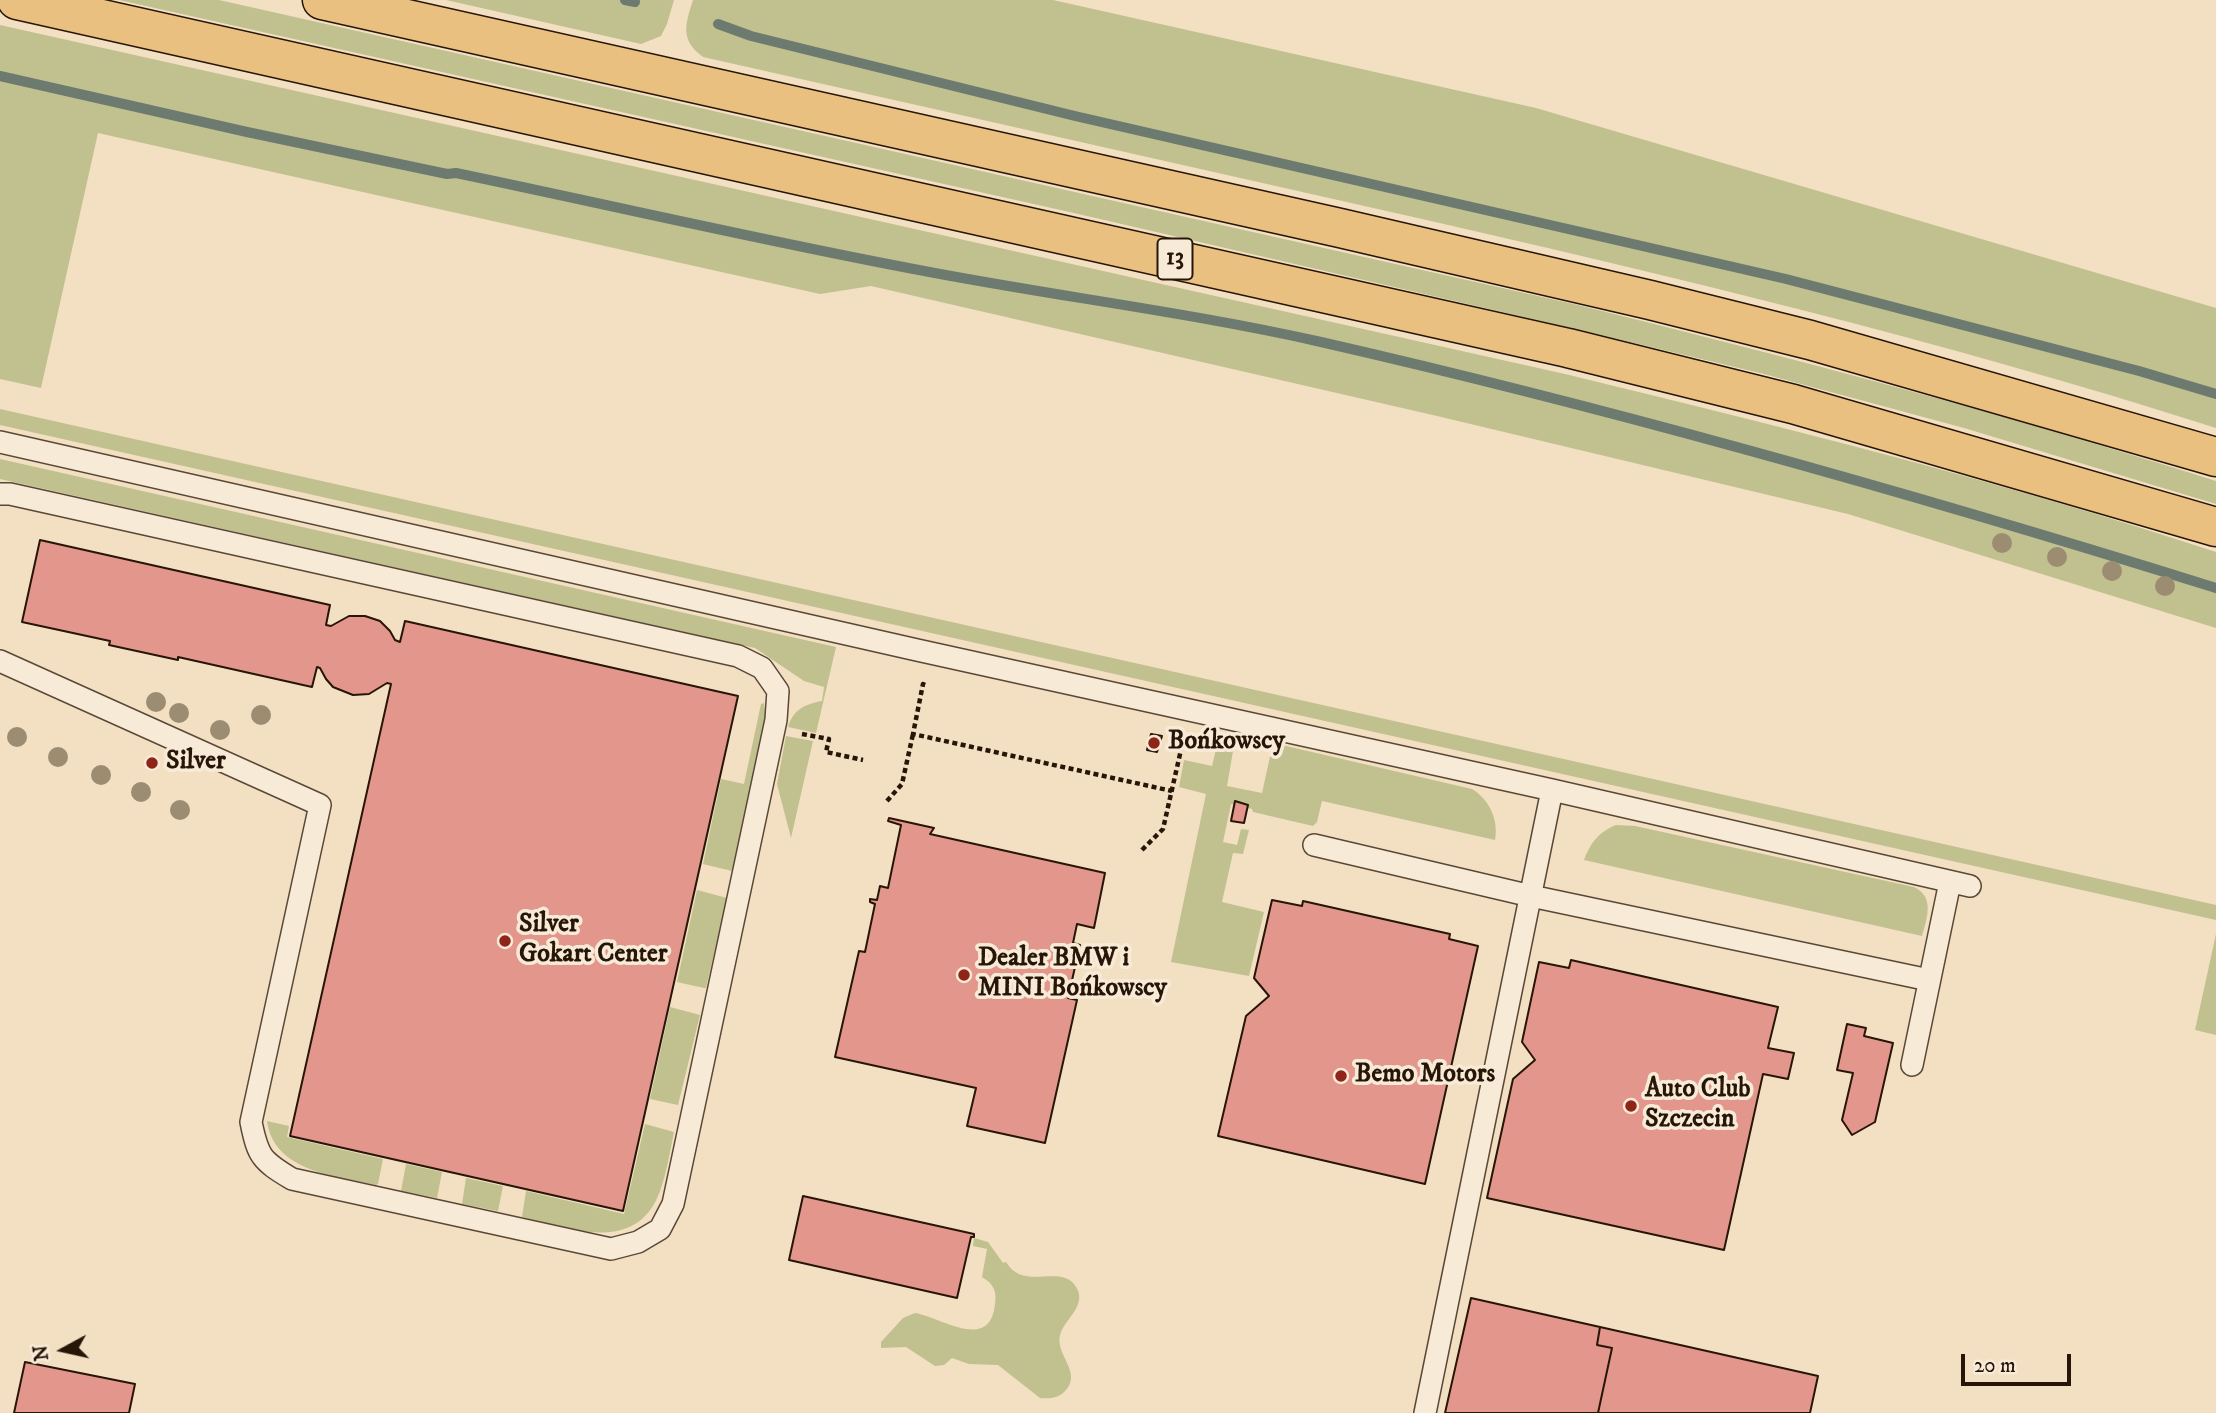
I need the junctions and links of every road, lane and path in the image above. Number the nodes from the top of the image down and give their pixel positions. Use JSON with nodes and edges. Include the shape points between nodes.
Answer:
{"nodes":[{"id":1,"x":17,"y":0,"type":"edge"},
{"id":2,"x":322,"y":0,"type":"edge"},
{"id":3,"x":0,"y":442,"type":"edge"},
{"id":4,"x":2216,"y":457,"type":"edge"},
{"id":5,"x":0,"y":494,"type":"edge"},
{"id":6,"x":2216,"y":527,"type":"edge"},
{"id":7,"x":0,"y":661,"type":"edge"},
{"id":8,"x":920,"y":700,"type":"dead end"},
{"id":9,"x":913,"y":734,"type":"junction"},
{"id":10,"x":818,"y":737,"type":"dead end"},
{"id":11,"x":1179,"y":758,"type":"dead end"},
{"id":12,"x":863,"y":761,"type":"dead end"},
{"id":13,"x":1552,"y":790,"type":"junction"},
{"id":14,"x":1172,"y":791,"type":"junction"},
{"id":15,"x":887,"y":801,"type":"dead end"},
{"id":16,"x":1314,"y":845,"type":"dead end"},
{"id":17,"x":1142,"y":850,"type":"dead end"},
{"id":18,"x":1531,"y":896,"type":"junction"},
{"id":19,"x":1929,"y":980,"type":"junction"},
{"id":20,"x":1912,"y":1065,"type":"dead end"},
{"id":21,"x":1425,"y":1413,"type":"edge"}],
"edges":[{"from":1,"to":6,"type":"main road","number":"13","via":[[1568,348],[1793,404]]},
{"from":2,"to":4,"type":"main road","via":[[1639,297],[1810,340]]},
{"from":3,"to":13,"type":"lane"},
{"from":5,"to":7,"type":"lane","via":[[737,656],[762,668],[778,691],[776,720],[673,1204],[660,1229],[638,1242],[611,1249],[292,1179],[269,1165],[256,1149],[251,1122],[320,806]]},
{"from":8,"to":9,"type":"path"},
{"from":9,"to":14,"type":"path"},
{"from":9,"to":15,"type":"path","via":[[902,784]]},
{"from":10,"to":12,"type":"path","via":[[829,739],[826,752]]},
{"from":11,"to":14,"type":"path"},
{"from":13,"to":18,"type":"lane"},
{"from":13,"to":19,"type":"lane","via":[[1960,884]]},
{"from":14,"to":17,"type":"path","via":[[1163,830]]},
{"from":16,"to":18,"type":"lane"},
{"from":18,"to":19,"type":"lane"},
{"from":18,"to":21,"type":"lane"},
{"from":19,"to":20,"type":"lane"}]}
